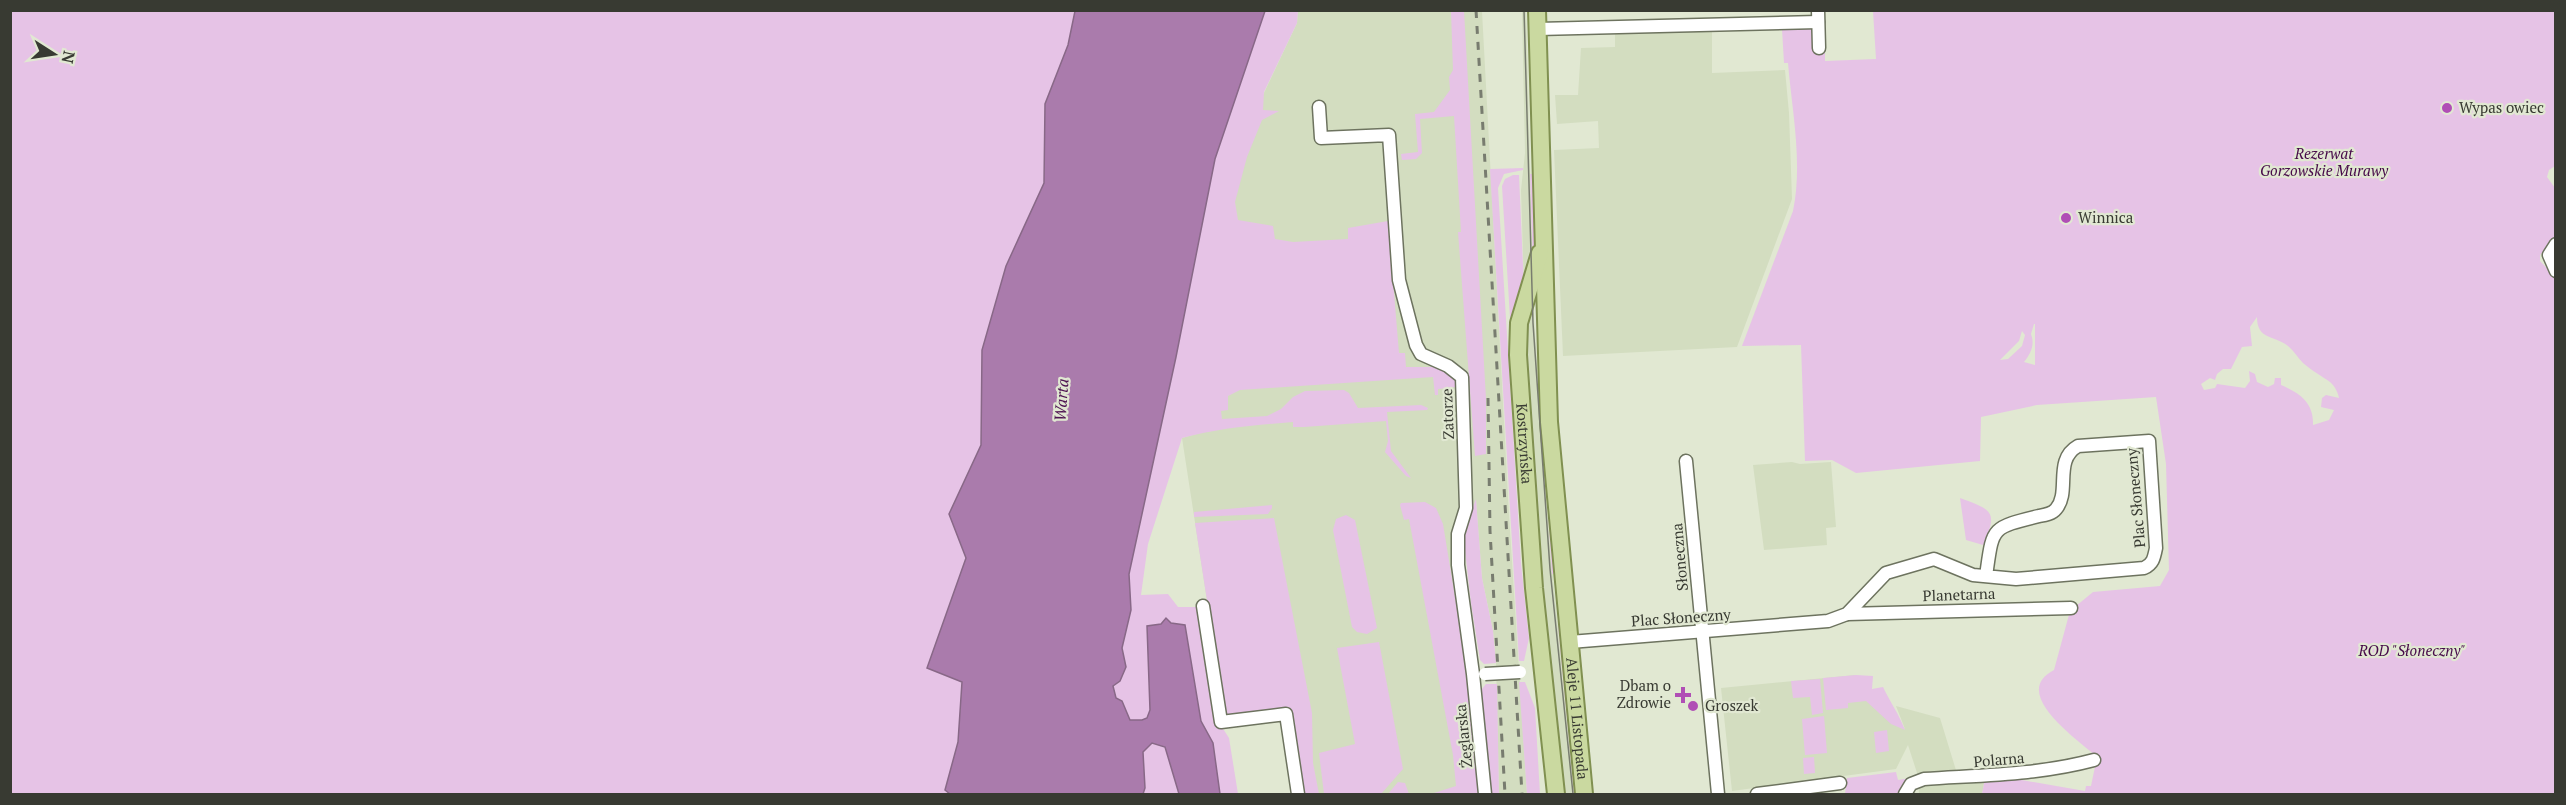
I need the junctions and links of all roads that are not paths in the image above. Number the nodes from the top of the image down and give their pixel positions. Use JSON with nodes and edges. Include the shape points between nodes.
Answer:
{"nodes":[{"id":1,"x":1537,"y":10,"type":"edge"},
{"id":2,"x":1818,"y":16,"type":"edge"},
{"id":3,"x":1538,"y":30,"type":"junction"},
{"id":4,"x":1819,"y":48,"type":"dead end"},
{"id":5,"x":1319,"y":107,"type":"dead end"},
{"id":6,"x":1543,"y":219,"type":"junction"},
{"id":7,"x":2556,"y":244,"type":"edge"},
{"id":8,"x":2556,"y":271,"type":"edge"},
{"id":9,"x":1518,"y":355,"type":"junction"},
{"id":10,"x":1546,"y":360,"type":"junction"},
{"id":11,"x":1686,"y":461,"type":"dead end"},
{"id":12,"x":1986,"y":576,"type":"junction"},
{"id":13,"x":1203,"y":606,"type":"dead end"},
{"id":14,"x":2071,"y":608,"type":"dead end"},
{"id":15,"x":1847,"y":614,"type":"junction"},
{"id":16,"x":1701,"y":632,"type":"junction"},
{"id":17,"x":1570,"y":642,"type":"junction"},
{"id":18,"x":1544,"y":670,"type":"junction"},
{"id":19,"x":1479,"y":674,"type":"junction"},
{"id":20,"x":2094,"y":760,"type":"dead end"},
{"id":21,"x":1840,"y":783,"type":"dead end"},
{"id":22,"x":1907,"y":791,"type":"edge"},
{"id":23,"x":1298,"y":795,"type":"edge"},
{"id":24,"x":1485,"y":795,"type":"edge"},
{"id":25,"x":1556,"y":795,"type":"edge"},
{"id":26,"x":1584,"y":795,"type":"edge"},
{"id":27,"x":1718,"y":795,"type":"edge"},
{"id":28,"x":1757,"y":795,"type":"edge"}],
"edges":[{"from":1,"to":3,"type":"main road","name":"Kostrzyńska"},
{"from":2,"to":3,"type":"street"},
{"from":2,"to":4,"type":"street"},
{"from":3,"to":6,"type":"main road","name":"Kostrzyńska"},
{"from":5,"to":19,"type":"street","name":"Zatorze","via":[[1321,138],[1389,135],[1399,280],[1416,345],[1421,354],[1462,377],[1466,507],[1458,534],[1458,565]]},
{"from":6,"to":9,"type":"main road","name":"Kostrzyńska","via":[[1539,259],[1519,323]]},
{"from":6,"to":10,"type":"main road","name":"Kostrzyńska"},
{"from":7,"to":8,"type":"street","via":[[2549,256]]},
{"from":9,"to":10,"type":"main road","via":[[1522,330],[1534,324],[1543,332]]},
{"from":9,"to":18,"type":"main road","name":"Kostrzyńska","via":[[1534,588]]},
{"from":10,"to":17,"type":"main road","name":"Kostrzyńska"},
{"from":11,"to":16,"type":"street","name":"Słoneczna"},
{"from":12,"to":12,"type":"street","name":"Plac Słoneczny","via":[[2016,579],[2150,565],[2156,537],[2149,441],[2078,446],[2071,450],[2066,457],[2056,509],[2004,524],[1997,530],[1991,539]]},
{"from":12,"to":15,"type":"street","name":"Plac Słoneczny","via":[[1973,575],[1934,559],[1906,565],[1886,573]]},
{"from":13,"to":23,"type":"street","via":[[1221,722],[1286,714]]},
{"from":14,"to":15,"type":"street","name":"Planetarna"},
{"from":15,"to":16,"type":"street","name":"Plac Słoneczny","via":[[1828,621]]},
{"from":16,"to":17,"type":"street","name":"Plac Słoneczny"},
{"from":16,"to":27,"type":"street","name":"Słoneczna"},
{"from":17,"to":26,"type":"main road","name":"Aleje 11 Listopada"},
{"from":18,"to":19,"type":"street","bridge":true},
{"from":18,"to":25,"type":"main road","name":"Aleje 11 Listopada"},
{"from":19,"to":24,"type":"street","name":"Żeglarska"},
{"from":20,"to":22,"type":"street","name":"Polarna","via":[[2025,774],[1924,779],[1914,782]]},
{"from":21,"to":28,"type":"street"}]}
